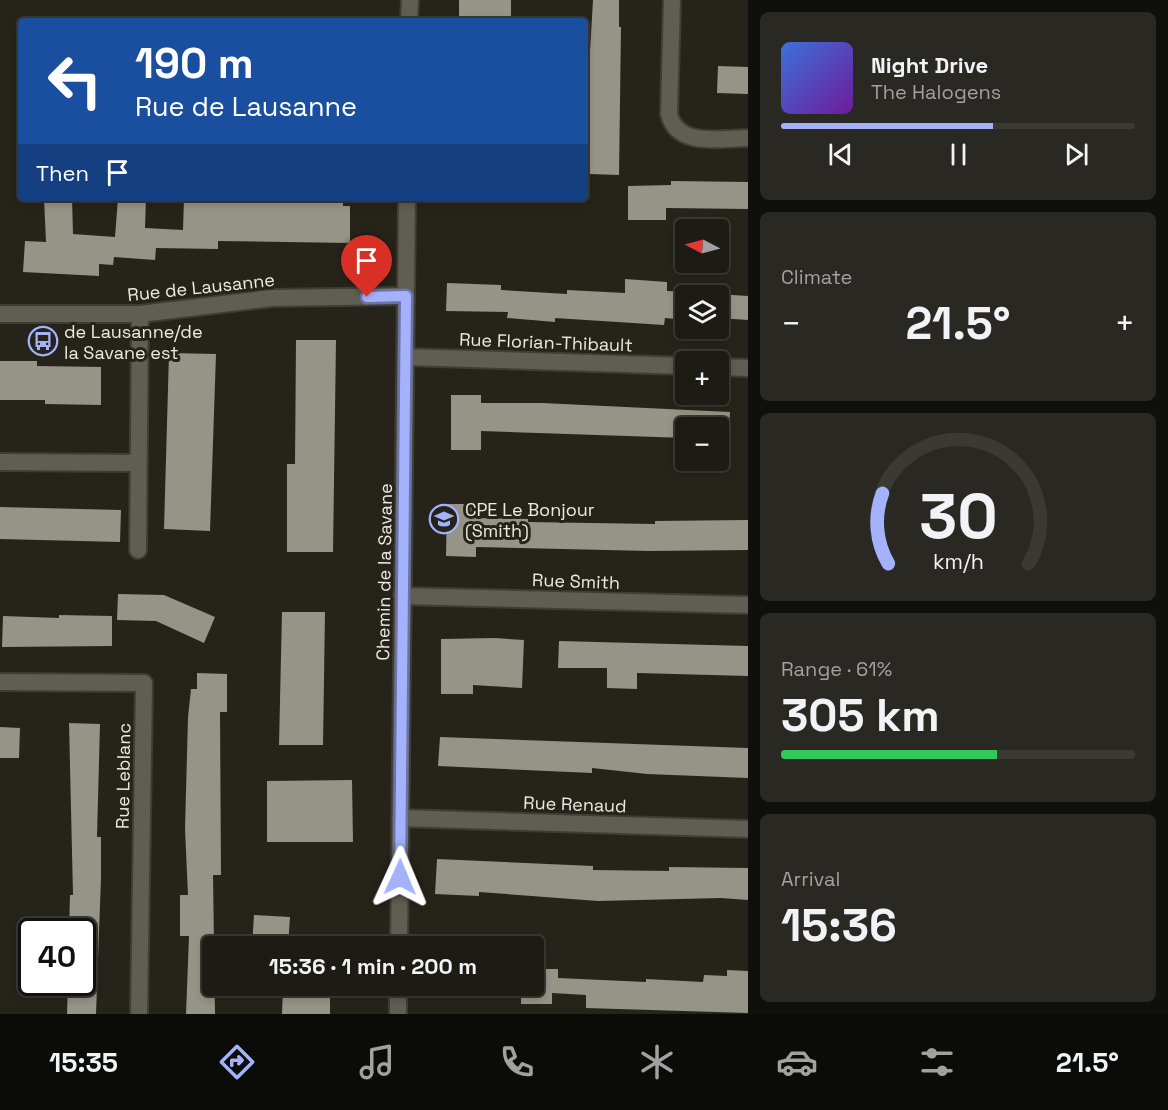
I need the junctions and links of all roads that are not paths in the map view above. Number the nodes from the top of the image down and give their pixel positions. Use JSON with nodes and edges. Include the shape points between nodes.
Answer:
{"nodes":[{"id":1,"x":410,"y":0,"type":"edge"},
{"id":2,"x":672,"y":0,"type":"edge"},
{"id":3,"x":410,"y":18,"type":"edge"},
{"id":4,"x":748,"y":138,"type":"edge"},
{"id":5,"x":408,"y":201,"type":"edge"},
{"id":6,"x":406,"y":296,"type":"junction"},
{"id":7,"x":0,"y":314,"type":"edge"},
{"id":8,"x":140,"y":314,"type":"junction"},
{"id":9,"x":406,"y":357,"type":"junction"},
{"id":10,"x":675,"y":366,"type":"edge"},
{"id":11,"x":729,"y":367,"type":"edge"},
{"id":12,"x":748,"y":368,"type":"edge"},
{"id":13,"x":0,"y":462,"type":"edge"},
{"id":14,"x":139,"y":463,"type":"junction"},
{"id":15,"x":138,"y":550,"type":"dead end"},
{"id":16,"x":402,"y":596,"type":"junction"},
{"id":17,"x":748,"y":605,"type":"edge"},
{"id":18,"x":0,"y":682,"type":"edge"},
{"id":19,"x":400,"y":818,"type":"junction"},
{"id":20,"x":748,"y":829,"type":"edge"},
{"id":21,"x":399,"y":936,"type":"edge"},
{"id":22,"x":398,"y":996,"type":"edge"},
{"id":23,"x":140,"y":1014,"type":"edge"},
{"id":24,"x":398,"y":1014,"type":"edge"}],
"edges":[{"from":1,"to":3,"type":"street"},
{"from":2,"to":4,"type":"street","via":[[671,123],[679,133],[702,138]]},
{"from":5,"to":6,"type":"street","name":"Chemin de la Savane"},
{"from":6,"to":8,"type":"street","name":"Rue de Lausanne","via":[[272,298]]},
{"from":6,"to":9,"type":"street","name":"Chemin de la Savane"},
{"from":7,"to":8,"type":"street","name":"Rue de Lausanne"},
{"from":8,"to":14,"type":"street"},
{"from":9,"to":10,"type":"street","name":"Rue Florian-Thibault"},
{"from":9,"to":16,"type":"street","name":"Chemin de la Savane"},
{"from":11,"to":12,"type":"street"},
{"from":13,"to":14,"type":"street"},
{"from":14,"to":15,"type":"street"},
{"from":16,"to":17,"type":"street","name":"Rue Smith"},
{"from":16,"to":19,"type":"street","name":"Chemin de la Savane"},
{"from":18,"to":23,"type":"street","name":"Rue Leblanc","via":[[144,683]]},
{"from":19,"to":20,"type":"street","name":"Rue Renaud"},
{"from":19,"to":21,"type":"street","name":"Chemin de la Savane"},
{"from":22,"to":24,"type":"street"}]}
